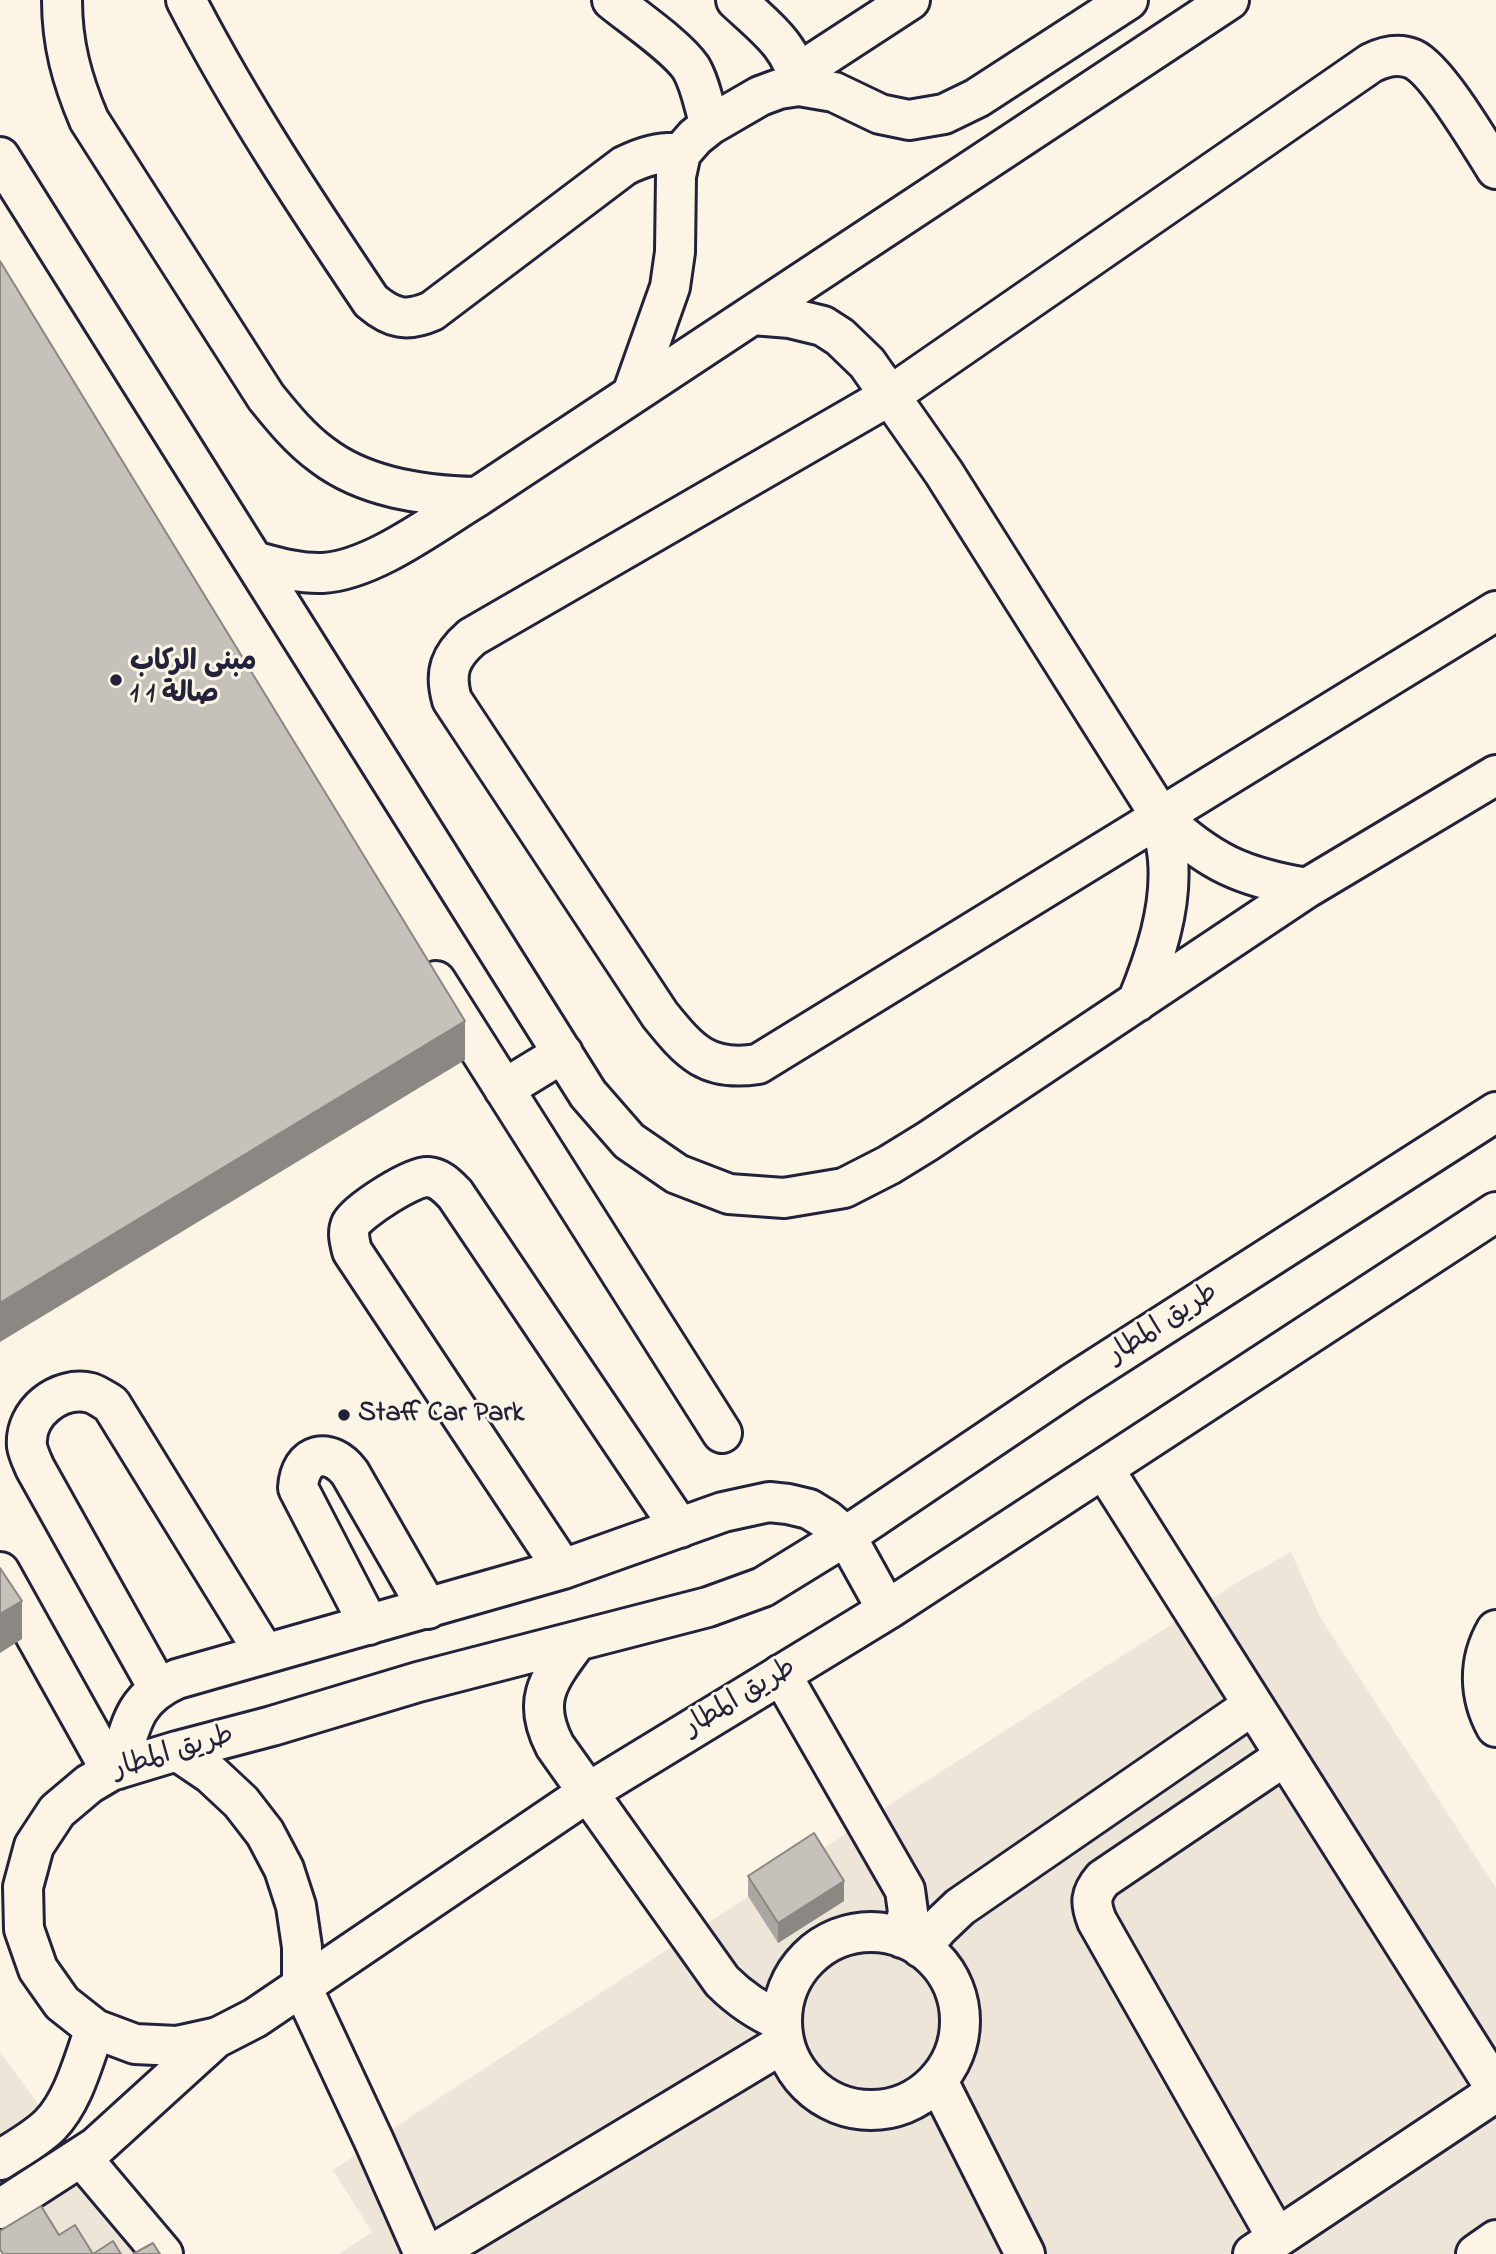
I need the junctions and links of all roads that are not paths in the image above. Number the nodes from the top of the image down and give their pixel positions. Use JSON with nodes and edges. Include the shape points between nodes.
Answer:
{"nodes":[{"id":1,"x":62,"y":0,"type":"edge"},
{"id":2,"x":186,"y":0,"type":"edge"},
{"id":3,"x":612,"y":0,"type":"edge"},
{"id":4,"x":737,"y":0,"type":"edge"},
{"id":5,"x":910,"y":0,"type":"edge"},
{"id":6,"x":1128,"y":0,"type":"edge"},
{"id":7,"x":1229,"y":0,"type":"edge"},
{"id":8,"x":799,"y":79,"type":"junction"},
{"id":9,"x":710,"y":125,"type":"junction"},
{"id":10,"x":681,"y":153,"type":"junction"},
{"id":11,"x":0,"y":157,"type":"edge"},
{"id":12,"x":1494,"y":162,"type":"edge"},
{"id":13,"x":753,"y":315,"type":"junction"},
{"id":14,"x":632,"y":394,"type":"junction"},
{"id":15,"x":891,"y":395,"type":"junction"},
{"id":16,"x":477,"y":496,"type":"junction"},
{"id":17,"x":254,"y":561,"type":"junction"},
{"id":18,"x":1496,"y":611,"type":"edge"},
{"id":19,"x":1496,"y":775,"type":"edge"},
{"id":20,"x":1161,"y":817,"type":"junction"},
{"id":21,"x":1307,"y":888,"type":"junction"},
{"id":22,"x":419,"y":954,"type":"edge"},
{"id":23,"x":1137,"y":1002,"type":"junction"},
{"id":24,"x":563,"y":1053,"type":"junction"},
{"id":25,"x":504,"y":1088,"type":"junction"},
{"id":26,"x":1496,"y":1112,"type":"edge"},
{"id":27,"x":1496,"y":1212,"type":"edge"},
{"id":28,"x":722,"y":1433,"type":"dead end"},
{"id":29,"x":1104,"y":1469,"type":"junction"},
{"id":30,"x":680,"y":1528,"type":"junction"},
{"id":31,"x":846,"y":1536,"type":"junction"},
{"id":32,"x":563,"y":1569,"type":"junction"},
{"id":33,"x":0,"y":1572,"type":"edge"},
{"id":34,"x":428,"y":1609,"type":"junction"},
{"id":35,"x":887,"y":1610,"type":"junction"},
{"id":36,"x":369,"y":1625,"type":"junction"},
{"id":37,"x":1496,"y":1630,"type":"edge"},
{"id":38,"x":577,"y":1641,"type":"junction"},
{"id":39,"x":265,"y":1654,"type":"junction"},
{"id":40,"x":781,"y":1674,"type":"junction"},
{"id":41,"x":158,"y":1688,"type":"junction"},
{"id":42,"x":1253,"y":1704,"type":"junction"},
{"id":43,"x":1496,"y":1727,"type":"edge"},
{"id":44,"x":177,"y":1751,"type":"junction"},
{"id":45,"x":1285,"y":1756,"type":"junction"},
{"id":46,"x":114,"y":1770,"type":"junction"},
{"id":47,"x":587,"y":1793,"type":"junction"},
{"id":48,"x":912,"y":1943,"type":"junction"},
{"id":49,"x":302,"y":1987,"type":"junction"},
{"id":50,"x":96,"y":2029,"type":"junction"},
{"id":51,"x":783,"y":2032,"type":"junction"},
{"id":52,"x":218,"y":2037,"type":"junction"},
{"id":53,"x":938,"y":2081,"type":"junction"},
{"id":54,"x":1496,"y":2091,"type":"edge"},
{"id":55,"x":82,"y":2158,"type":"junction"},
{"id":56,"x":0,"y":2160,"type":"edge"},
{"id":57,"x":0,"y":2209,"type":"edge"},
{"id":58,"x":1496,"y":2240,"type":"edge"},
{"id":59,"x":1265,"y":2246,"type":"edge"},
{"id":60,"x":163,"y":2254,"type":"edge"},
{"id":61,"x":424,"y":2254,"type":"edge"},
{"id":62,"x":433,"y":2254,"type":"edge"},
{"id":63,"x":1025,"y":2254,"type":"edge"},
{"id":64,"x":1476,"y":2254,"type":"edge"}],
"edges":[{"from":1,"to":16,"type":"street","via":[[65,49],[89,120],[282,417],[323,456],[360,477],[436,496]]},
{"from":2,"to":10,"type":"street","via":[[281,164],[371,302],[387,314],[419,317],[432,311],[624,166],[660,152]]},
{"from":3,"to":9,"type":"street","via":[[690,68]]},
{"from":4,"to":8,"type":"street","via":[[785,46]]},
{"from":5,"to":8,"type":"street"},
{"from":6,"to":8,"type":"street","via":[[977,98],[944,114],[909,120],[880,114]]},
{"from":7,"to":13,"type":"street"},
{"from":8,"to":9,"type":"street"},
{"from":9,"to":10,"type":"street"},
{"from":10,"to":14,"type":"street","via":[[670,287]]},
{"from":11,"to":17,"type":"street"},
{"from":12,"to":15,"type":"street","via":[[1431,74],[1415,60],[1384,57]]},
{"from":13,"to":14,"type":"street"},
{"from":13,"to":15,"type":"street","via":[[823,326],[854,349]]},
{"from":14,"to":16,"type":"street"},
{"from":15,"to":20,"type":"street"},
{"from":15,"to":20,"type":"street","via":[[472,637],[451,662],[448,685],[452,700],[660,1014],[691,1052],[711,1063],[737,1068],[758,1065]]},
{"from":16,"to":17,"type":"street","via":[[399,545],[351,568],[294,572]]},
{"from":17,"to":24,"type":"street"},
{"from":18,"to":20,"type":"street"},
{"from":19,"to":21,"type":"street"},
{"from":20,"to":21,"type":"street","via":[[1191,845],[1218,861],[1246,874]]},
{"from":20,"to":23,"type":"street","via":[[1168,861],[1166,898],[1161,934]]},
{"from":21,"to":23,"type":"street"},
{"from":22,"to":25,"type":"street"},
{"from":23,"to":24,"type":"street","via":[[889,1165],[844,1188],[784,1198],[729,1194],[677,1174],[629,1141],[588,1094]]},
{"from":24,"to":25,"type":"street"},
{"from":25,"to":28,"type":"street"},
{"from":26,"to":31,"type":"street","name":"طريق المطار","via":[[1073,1383]]},
{"from":27,"to":29,"type":"street","name":"طريق المطار"},
{"from":29,"to":35,"type":"street","name":"طريق المطار"},
{"from":29,"to":42,"type":"street"},
{"from":30,"to":31,"type":"street","via":[[769,1502],[809,1510]]},
{"from":30,"to":32,"type":"street"},
{"from":30,"to":32,"type":"street","via":[[455,1194],[442,1181],[416,1177],[351,1224],[352,1251]]},
{"from":31,"to":35,"type":"street"},
{"from":31,"to":38,"type":"street","name":"طريق المطار","via":[[736,1599]]},
{"from":32,"to":34,"type":"street"},
{"from":33,"to":46,"type":"street"},
{"from":34,"to":36,"type":"street"},
{"from":34,"to":36,"type":"street","via":[[343,1463],[331,1456],[317,1457],[306,1462],[298,1488]]},
{"from":35,"to":40,"type":"street","name":"طريق المطار"},
{"from":36,"to":39,"type":"street"},
{"from":37,"to":43,"type":"street","via":[[1483,1663],[1482,1689]]},
{"from":38,"to":44,"type":"street","name":"طريق المطار"},
{"from":38,"to":47,"type":"street","via":[[545,1689],[542,1709],[555,1746]]},
{"from":39,"to":41,"type":"street"},
{"from":39,"to":41,"type":"street","via":[[111,1404],[90,1393],[66,1393],[45,1403],[38,1412],[31,1422],[27,1446]]},
{"from":40,"to":47,"type":"street","name":"طريق المطار"},
{"from":40,"to":48,"type":"street","via":[[905,1890]]},
{"from":41,"to":46,"type":"street","via":[[133,1717]]},
{"from":42,"to":45,"type":"street"},
{"from":42,"to":48,"type":"street"},
{"from":44,"to":46,"type":"street","name":"طريق المطار"},
{"from":44,"to":49,"type":"street","via":[[231,1792],[265,1833],[296,1906]]},
{"from":45,"to":54,"type":"street"},
{"from":45,"to":59,"type":"street","via":[[1103,1879],[1094,1890],[1091,1905]]},
{"from":46,"to":50,"type":"street","name":"طريق المطار","via":[[57,1811],[34,1846],[23,1887],[24,1929],[38,1969],[62,2003]]},
{"from":47,"to":49,"type":"street","name":"طريق المطار"},
{"from":47,"to":51,"type":"street","via":[[722,1981]]},
{"from":48,"to":51,"type":"street","via":[[881,1933],[859,1933],[820,1948],[792,1980],[784,2000]]},
{"from":48,"to":53,"type":"street","via":[[937,1962],[958,2000],[958,2043]]},
{"from":49,"to":52,"type":"street","name":"طريق المطار"},
{"from":49,"to":61,"type":"street"},
{"from":50,"to":52,"type":"street","name":"طريق المطار","via":[[135,2044],[177,2046]]},
{"from":50,"to":56,"type":"street","via":[[60,2113],[40,2134]]},
{"from":51,"to":53,"type":"street","via":[[792,2063],[804,2080],[820,2095],[850,2108],[882,2110],[903,2105]]},
{"from":51,"to":62,"type":"street"},
{"from":52,"to":55,"type":"street"},
{"from":53,"to":63,"type":"street"},
{"from":54,"to":59,"type":"street"},
{"from":55,"to":57,"type":"street"},
{"from":55,"to":60,"type":"street"},
{"from":58,"to":64,"type":"street"}]}
